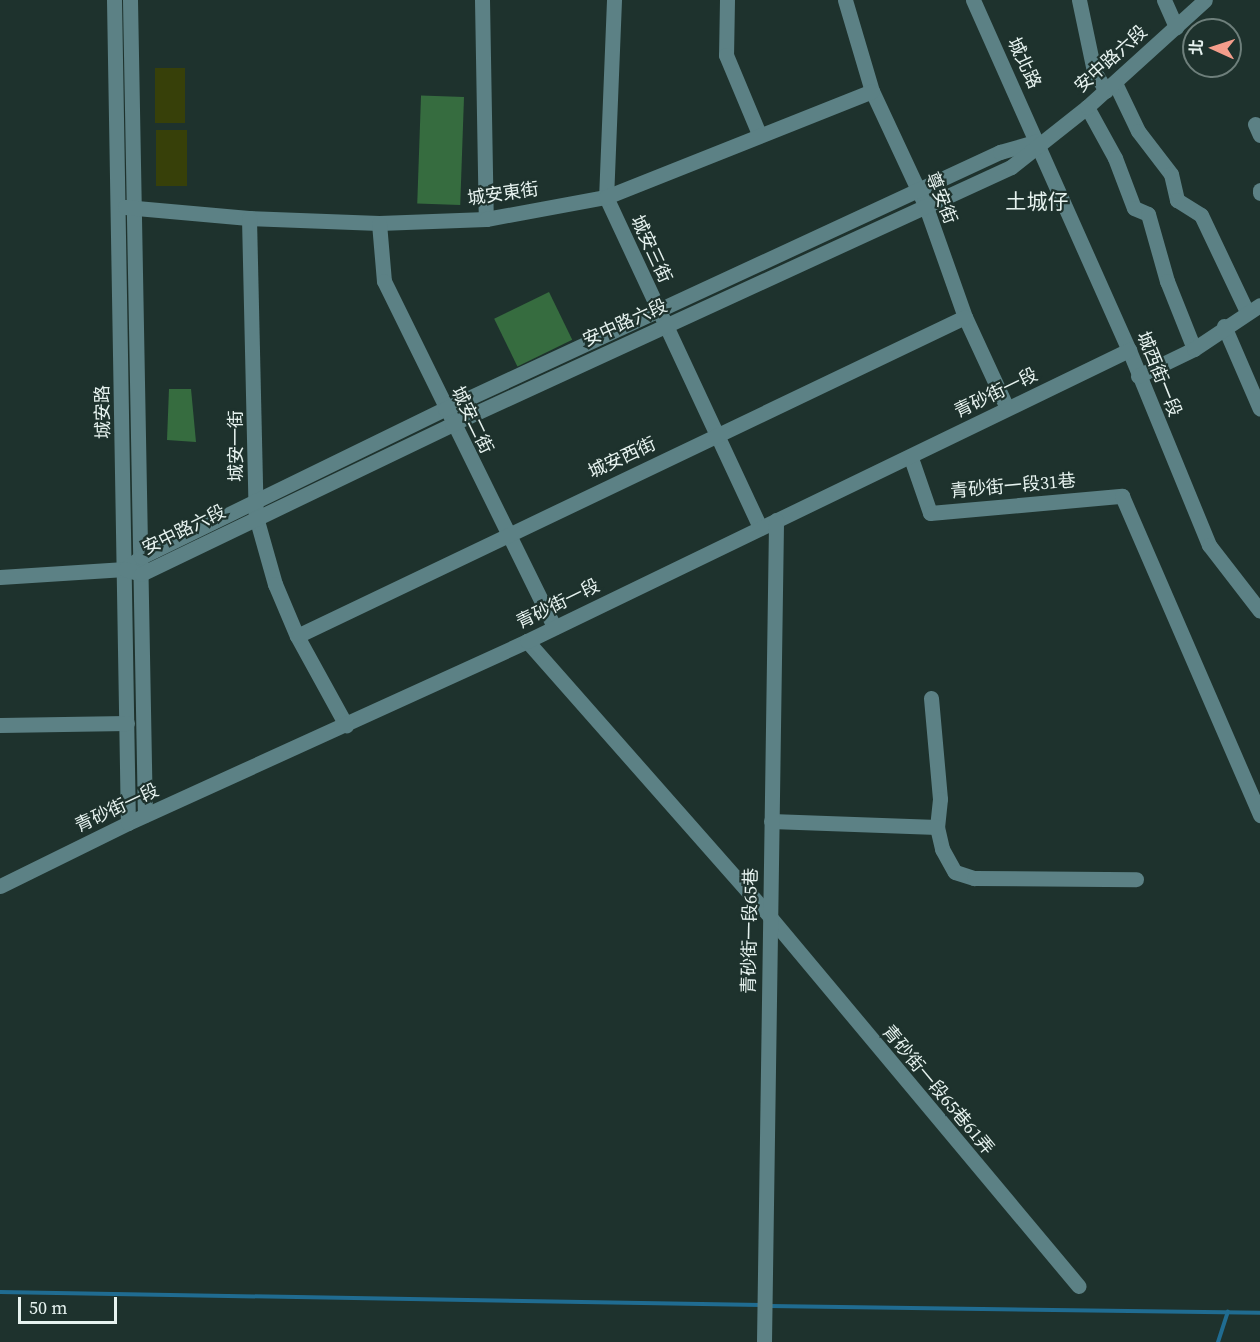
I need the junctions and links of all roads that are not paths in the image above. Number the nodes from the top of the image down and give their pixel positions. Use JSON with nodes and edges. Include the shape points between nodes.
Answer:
{"nodes":[{"id":1,"x":114,"y":0,"type":"edge"},
{"id":2,"x":130,"y":0,"type":"edge"},
{"id":3,"x":482,"y":0,"type":"edge"},
{"id":4,"x":614,"y":0,"type":"edge"},
{"id":5,"x":727,"y":0,"type":"edge"},
{"id":6,"x":845,"y":0,"type":"edge"},
{"id":7,"x":973,"y":0,"type":"edge"},
{"id":8,"x":1079,"y":0,"type":"edge"},
{"id":9,"x":1164,"y":0,"type":"edge"},
{"id":10,"x":1205,"y":0,"type":"edge"},
{"id":11,"x":1176,"y":27,"type":"junction"},
{"id":12,"x":1111,"y":87,"type":"junction"},
{"id":13,"x":872,"y":91,"type":"junction"},
{"id":14,"x":1088,"y":107,"type":"junction"},
{"id":15,"x":759,"y":134,"type":"junction"},
{"id":16,"x":1039,"y":142,"type":"junction"},
{"id":17,"x":918,"y":191,"type":"junction"},
{"id":18,"x":606,"y":197,"type":"junction"},
{"id":19,"x":127,"y":207,"type":"junction"},
{"id":20,"x":926,"y":207,"type":"junction"},
{"id":21,"x":249,"y":218,"type":"junction"},
{"id":22,"x":486,"y":219,"type":"junction"},
{"id":23,"x":379,"y":223,"type":"junction"},
{"id":24,"x":1254,"y":308,"type":"edge"},
{"id":25,"x":658,"y":310,"type":"junction"},
{"id":26,"x":965,"y":317,"type":"junction"},
{"id":27,"x":666,"y":326,"type":"junction"},
{"id":28,"x":1224,"y":327,"type":"junction"},
{"id":29,"x":1194,"y":349,"type":"junction"},
{"id":30,"x":1129,"y":350,"type":"junction"},
{"id":31,"x":1138,"y":376,"type":"junction"},
{"id":32,"x":1007,"y":408,"type":"junction"},
{"id":33,"x":445,"y":409,"type":"junction"},
{"id":34,"x":1260,"y":409,"type":"edge"},
{"id":35,"x":452,"y":424,"type":"junction"},
{"id":36,"x":716,"y":435,"type":"junction"},
{"id":37,"x":911,"y":458,"type":"junction"},
{"id":38,"x":256,"y":500,"type":"junction"},
{"id":39,"x":256,"y":517,"type":"junction"},
{"id":40,"x":776,"y":520,"type":"junction"},
{"id":41,"x":760,"y":528,"type":"junction"},
{"id":42,"x":507,"y":534,"type":"junction"},
{"id":43,"x":141,"y":557,"type":"junction"},
{"id":44,"x":125,"y":569,"type":"junction"},
{"id":45,"x":141,"y":574,"type":"junction"},
{"id":46,"x":0,"y":577,"type":"edge"},
{"id":47,"x":1260,"y":611,"type":"edge"},
{"id":48,"x":554,"y":627,"type":"junction"},
{"id":49,"x":297,"y":636,"type":"junction"},
{"id":50,"x":527,"y":641,"type":"junction"},
{"id":51,"x":931,"y":698,"type":"dead end"},
{"id":52,"x":127,"y":723,"type":"junction"},
{"id":53,"x":0,"y":725,"type":"edge"},
{"id":54,"x":345,"y":725,"type":"junction"},
{"id":55,"x":145,"y":815,"type":"junction"},
{"id":56,"x":1260,"y":815,"type":"edge"},
{"id":57,"x":771,"y":821,"type":"junction"},
{"id":58,"x":128,"y":823,"type":"junction"},
{"id":59,"x":937,"y":827,"type":"junction"},
{"id":60,"x":1136,"y":879,"type":"dead end"},
{"id":61,"x":0,"y":886,"type":"edge"},
{"id":62,"x":770,"y":917,"type":"junction"},
{"id":63,"x":1078,"y":1286,"type":"dead end"},
{"id":64,"x":764,"y":1342,"type":"edge"}],
"edges":[{"from":1,"to":19,"type":"street","name":"城安路"},
{"from":2,"to":19,"type":"street","name":"城安路"},
{"from":3,"to":22,"type":"street"},
{"from":4,"to":18,"type":"street","name":"城安三街"},
{"from":5,"to":15,"type":"street","via":[[726,55]]},
{"from":6,"to":13,"type":"street","name":"尊安街"},
{"from":7,"to":16,"type":"street","name":"城北路"},
{"from":8,"to":12,"type":"street","via":[[1094,71]]},
{"from":9,"to":11,"type":"street"},
{"from":10,"to":11,"type":"street","name":"安中路六段"},
{"from":11,"to":12,"type":"street","name":"安中路六段"},
{"from":12,"to":14,"type":"street","name":"安中路六段"},
{"from":12,"to":24,"type":"street","via":[[1171,174],[1177,200],[1201,215]]},
{"from":13,"to":15,"type":"street","name":"城安東街"},
{"from":13,"to":17,"type":"street","name":"尊安街"},
{"from":14,"to":16,"type":"street","name":"安中路六段"},
{"from":14,"to":29,"type":"street","via":[[1115,158],[1134,207],[1148,214],[1167,281]]},
{"from":15,"to":18,"type":"street","name":"城安東街"},
{"from":16,"to":17,"type":"street","name":"安中路六段","via":[[1000,152]]},
{"from":16,"to":20,"type":"street","name":"安中路六段","via":[[1011,167]]},
{"from":16,"to":30,"type":"street","name":"城西街一段"},
{"from":17,"to":20,"type":"street","name":"尊安街"},
{"from":17,"to":25,"type":"street","name":"安中路六段"},
{"from":18,"to":22,"type":"street","name":"城安東街"},
{"from":18,"to":25,"type":"street","name":"城安三街"},
{"from":19,"to":21,"type":"street","name":"城安東街"},
{"from":19,"to":43,"type":"street","name":"城安路"},
{"from":19,"to":44,"type":"street","name":"城安路"},
{"from":20,"to":26,"type":"street","name":"尊安街"},
{"from":20,"to":27,"type":"street","name":"安中路六段"},
{"from":21,"to":23,"type":"street","name":"城安東街"},
{"from":21,"to":38,"type":"street","name":"城安一街"},
{"from":22,"to":23,"type":"street","name":"城安東街"},
{"from":23,"to":33,"type":"street","name":"城安二街","via":[[384,281]]},
{"from":24,"to":28,"type":"street"},
{"from":25,"to":27,"type":"street","name":"城安三街"},
{"from":25,"to":33,"type":"street","name":"安中路六段"},
{"from":26,"to":32,"type":"street","name":"尊安街"},
{"from":26,"to":36,"type":"street","name":"城安西街"},
{"from":27,"to":35,"type":"street","name":"安中路六段"},
{"from":27,"to":36,"type":"street","name":"城安三街"},
{"from":28,"to":29,"type":"street"},
{"from":28,"to":34,"type":"street"},
{"from":29,"to":31,"type":"street"},
{"from":30,"to":31,"type":"street","name":"城西街一段"},
{"from":30,"to":32,"type":"street","name":"青砂街一段"},
{"from":31,"to":47,"type":"street","name":"城西街一段","via":[[1209,544]]},
{"from":32,"to":37,"type":"street","name":"青砂街一段"},
{"from":33,"to":35,"type":"street","name":"城安二街"},
{"from":33,"to":38,"type":"street","name":"安中路六段"},
{"from":35,"to":39,"type":"street","name":"安中路六段"},
{"from":35,"to":42,"type":"street","name":"城安二街"},
{"from":36,"to":41,"type":"street","name":"城安三街"},
{"from":36,"to":42,"type":"street","name":"城安西街"},
{"from":37,"to":40,"type":"street","name":"青砂街一段"},
{"from":37,"to":56,"type":"street","name":"青砂街一段31巷","via":[[930,513],[1122,496]]},
{"from":38,"to":39,"type":"street","name":"城安一街"},
{"from":38,"to":43,"type":"street","name":"安中路六段"},
{"from":39,"to":45,"type":"street","name":"安中路六段"},
{"from":39,"to":49,"type":"street","name":"城安一街","via":[[275,585]]},
{"from":40,"to":41,"type":"street","name":"青砂街一段"},
{"from":40,"to":57,"type":"street","name":"青砂街一段65巷"},
{"from":41,"to":48,"type":"street","name":"青砂街一段"},
{"from":42,"to":48,"type":"street","name":"城安二街"},
{"from":42,"to":49,"type":"street","name":"城安西街"},
{"from":43,"to":44,"type":"street","name":"安中路六段"},
{"from":43,"to":45,"type":"street","name":"城安路"},
{"from":44,"to":45,"type":"street","name":"安中路六段"},
{"from":44,"to":46,"type":"street"},
{"from":44,"to":52,"type":"street","name":"城安路"},
{"from":45,"to":55,"type":"street","name":"城安路"},
{"from":48,"to":50,"type":"street","name":"青砂街一段"},
{"from":49,"to":54,"type":"street","name":"城安一街"},
{"from":50,"to":54,"type":"street","name":"青砂街一段"},
{"from":50,"to":62,"type":"street","name":"青砂街一段65巷61弄"},
{"from":51,"to":59,"type":"street","via":[[940,799]]},
{"from":52,"to":53,"type":"street"},
{"from":52,"to":58,"type":"street","name":"城安路"},
{"from":54,"to":55,"type":"street","name":"青砂街一段"},
{"from":55,"to":58,"type":"street","name":"青砂街一段"},
{"from":57,"to":59,"type":"street"},
{"from":57,"to":62,"type":"street","name":"青砂街一段65巷"},
{"from":58,"to":61,"type":"street","name":"青砂街一段"},
{"from":59,"to":60,"type":"street","via":[[942,849],[955,872],[974,878]]},
{"from":62,"to":63,"type":"street","name":"青砂街一段65巷61弄"},
{"from":62,"to":64,"type":"street","name":"青砂街一段65巷"}]}
